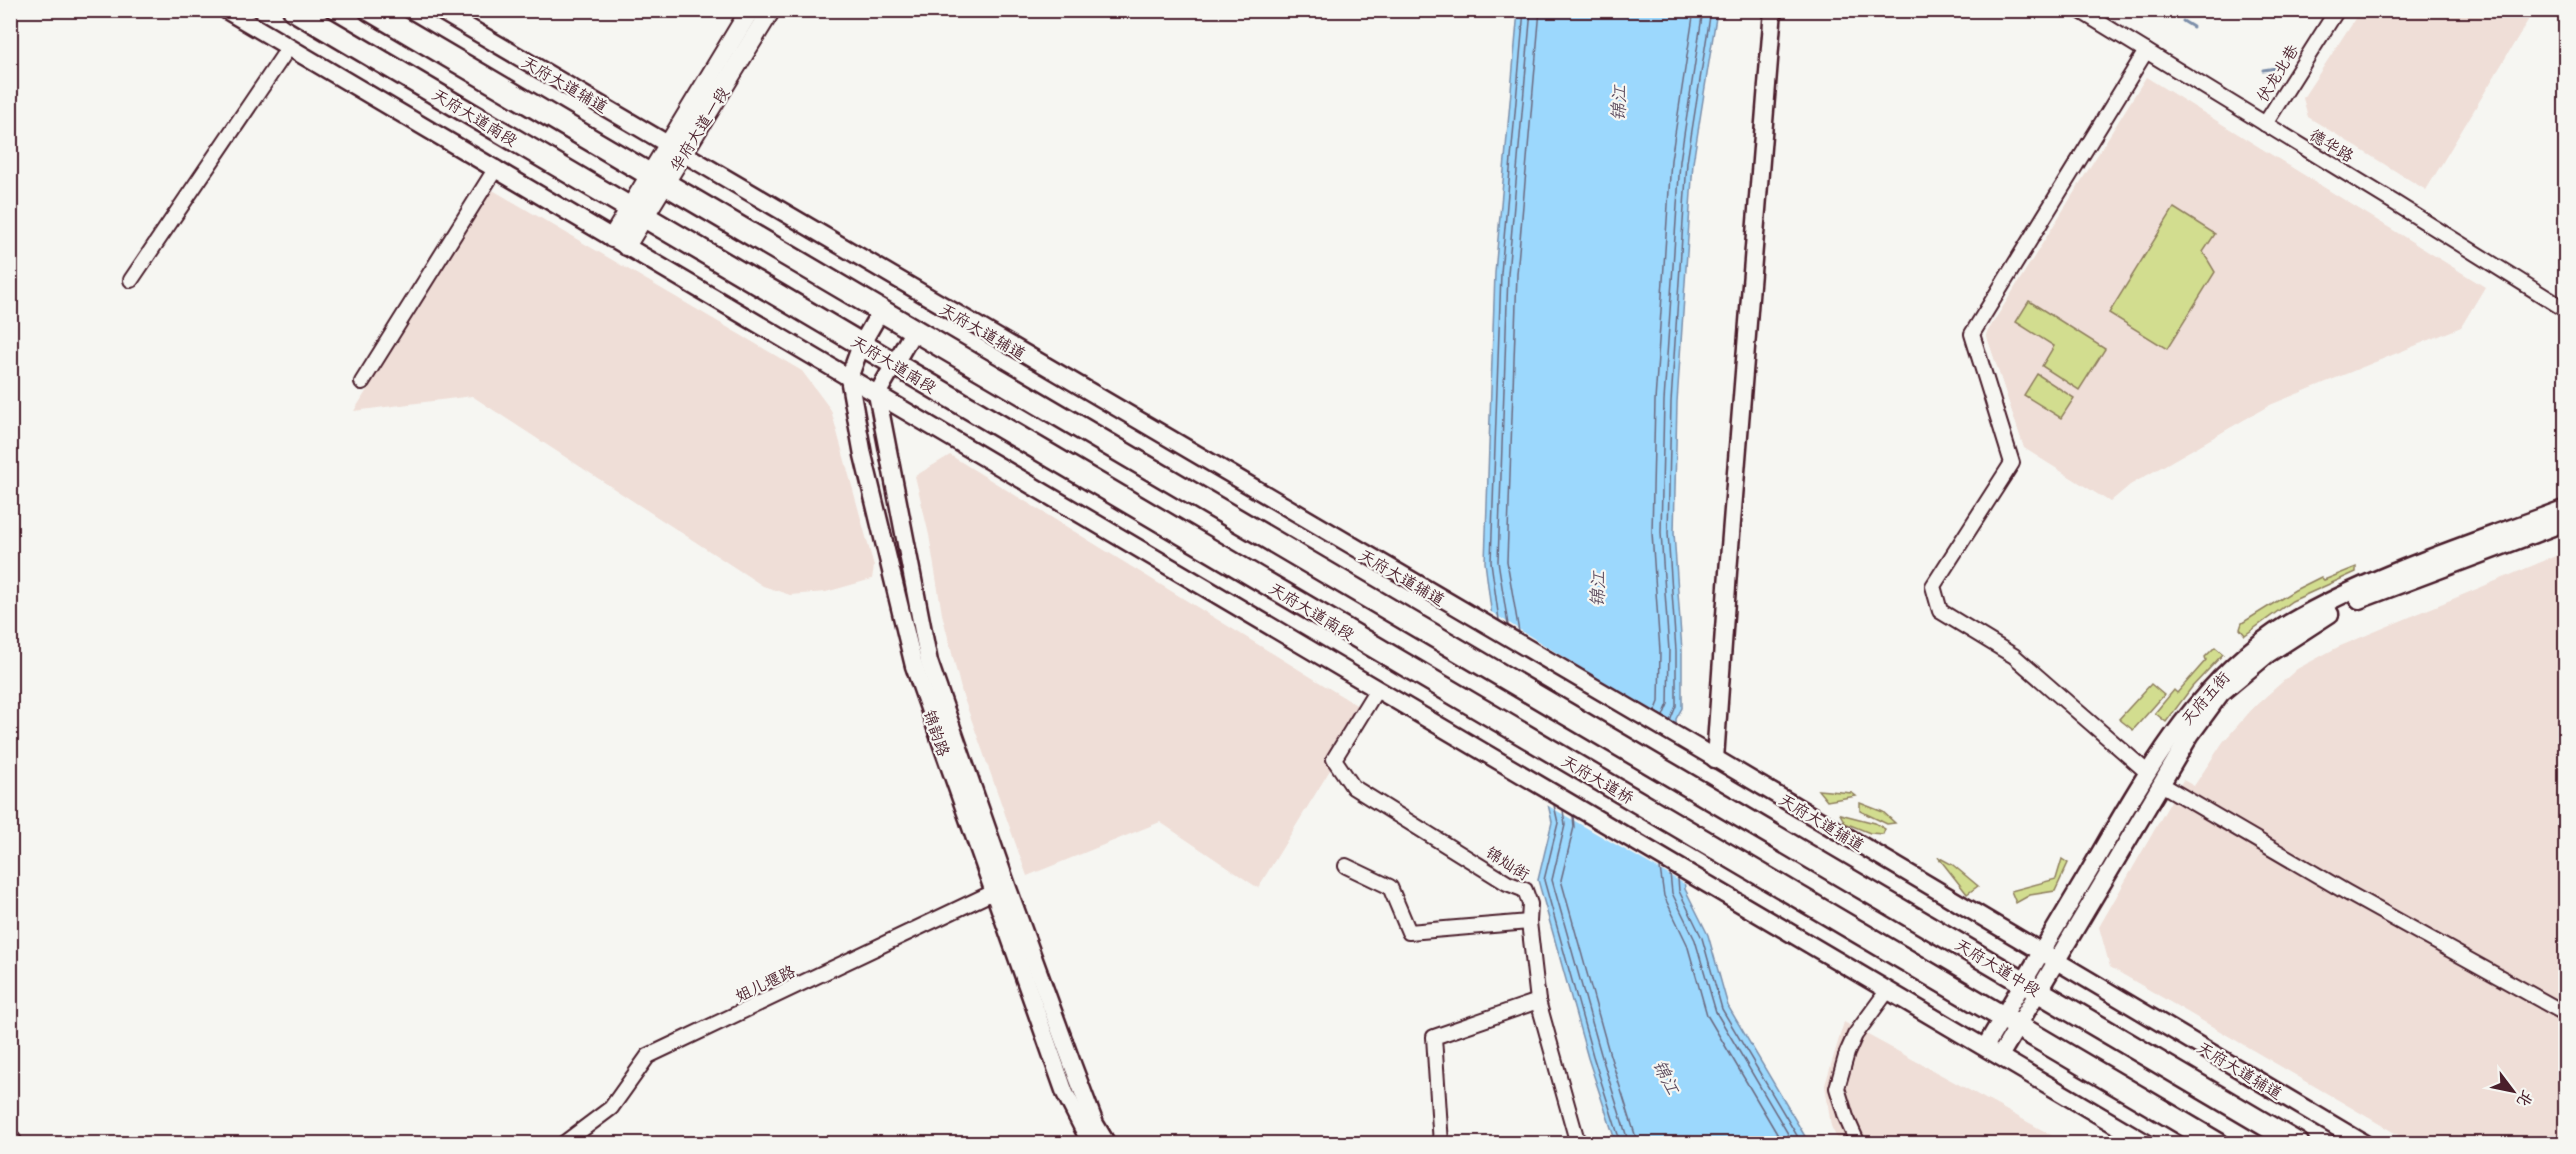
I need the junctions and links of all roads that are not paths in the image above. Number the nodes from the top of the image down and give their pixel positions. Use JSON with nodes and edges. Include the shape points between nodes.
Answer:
{"nodes":[{"id":1,"x":226,"y":10,"type":"edge"},
{"id":2,"x":294,"y":10,"type":"edge"},
{"id":3,"x":370,"y":10,"type":"edge"},
{"id":4,"x":439,"y":10,"type":"edge"},
{"id":5,"x":750,"y":10,"type":"edge"},
{"id":6,"x":771,"y":10,"type":"edge"},
{"id":7,"x":1773,"y":10,"type":"edge"},
{"id":8,"x":2079,"y":10,"type":"edge"},
{"id":9,"x":2337,"y":10,"type":"edge"},
{"id":10,"x":289,"y":47,"type":"junction"},
{"id":11,"x":2146,"y":51,"type":"junction"},
{"id":12,"x":2265,"y":124,"type":"junction"},
{"id":13,"x":676,"y":149,"type":"junction"},
{"id":14,"x":496,"y":168,"type":"junction"},
{"id":15,"x":657,"y":180,"type":"junction"},
{"id":16,"x":637,"y":213,"type":"junction"},
{"id":17,"x":619,"y":242,"type":"junction"},
{"id":18,"x":131,"y":280,"type":"dead end"},
{"id":19,"x":2565,"y":310,"type":"edge"},
{"id":20,"x":880,"y":312,"type":"junction"},
{"id":21,"x":913,"y":332,"type":"junction"},
{"id":22,"x":861,"y":345,"type":"junction"},
{"id":23,"x":894,"y":364,"type":"junction"},
{"id":24,"x":849,"y":378,"type":"junction"},
{"id":25,"x":362,"y":382,"type":"dead end"},
{"id":26,"x":877,"y":394,"type":"junction"},
{"id":27,"x":2565,"y":508,"type":"edge"},
{"id":28,"x":2565,"y":522,"type":"edge"},
{"id":29,"x":1377,"y":688,"type":"junction"},
{"id":30,"x":1493,"y":717,"type":"joint"},
{"id":31,"x":1715,"y":759,"type":"junction"},
{"id":32,"x":2147,"y":772,"type":"junction"},
{"id":33,"x":2161,"y":784,"type":"junction"},
{"id":34,"x":1346,"y":866,"type":"dead end"},
{"id":35,"x":1000,"y":890,"type":"junction"},
{"id":36,"x":1528,"y":922,"type":"junction"},
{"id":37,"x":2042,"y":952,"type":"junction"},
{"id":38,"x":2057,"y":961,"type":"junction"},
{"id":39,"x":2031,"y":987,"type":"junction"},
{"id":40,"x":1888,"y":990,"type":"junction"},
{"id":41,"x":1538,"y":1001,"type":"junction"},
{"id":42,"x":2565,"y":1014,"type":"edge"},
{"id":43,"x":2010,"y":1021,"type":"junction"},
{"id":44,"x":1985,"y":1047,"type":"junction"},
{"id":45,"x":2000,"y":1056,"type":"junction"},
{"id":46,"x":10,"y":1135,"type":"edge"},
{"id":47,"x":16,"y":1143,"type":"edge"},
{"id":48,"x":563,"y":1143,"type":"edge"},
{"id":49,"x":1091,"y":1143,"type":"edge"},
{"id":50,"x":1107,"y":1143,"type":"edge"},
{"id":51,"x":1441,"y":1143,"type":"edge"},
{"id":52,"x":1578,"y":1143,"type":"edge"},
{"id":53,"x":1858,"y":1143,"type":"edge"},
{"id":54,"x":2148,"y":1143,"type":"edge"},
{"id":55,"x":2218,"y":1143,"type":"edge"},
{"id":56,"x":2298,"y":1143,"type":"edge"},
{"id":57,"x":2366,"y":1143,"type":"edge"}],
"edges":[{"from":1,"to":10,"type":"street"},
{"from":2,"to":16,"type":"main road","name":"天府大道南段"},
{"from":3,"to":15,"type":"main road"},
{"from":4,"to":13,"type":"street","name":"天府大道辅道"},
{"from":5,"to":13,"type":"main road"},
{"from":6,"to":13,"type":"main road","name":"华府大道一段"},
{"from":7,"to":31,"type":"street"},
{"from":8,"to":11,"type":"street","name":"德华路"},
{"from":9,"to":12,"type":"street","name":"伏龙北巷"},
{"from":10,"to":14,"type":"street"},
{"from":10,"to":18,"type":"street"},
{"from":11,"to":12,"type":"street","name":"德华路"},
{"from":11,"to":32,"type":"street","via":[[1972,334],[2012,463],[1933,586],[1940,611],[2014,656]]},
{"from":12,"to":19,"type":"street","name":"德华路"},
{"from":13,"to":15,"type":"main road","name":"华府大道一段"},
{"from":13,"to":31,"type":"street","name":"天府大道辅道"},
{"from":14,"to":17,"type":"street"},
{"from":14,"to":25,"type":"street"},
{"from":15,"to":16,"type":"main road","name":"华府大道一段"},
{"from":15,"to":20,"type":"main road"},
{"from":16,"to":17,"type":"main road","name":"华府大道一段"},
{"from":16,"to":22,"type":"main road","name":"天府大道南段"},
{"from":17,"to":24,"type":"street"},
{"from":20,"to":21,"type":"main road"},
{"from":20,"to":22,"type":"street"},
{"from":21,"to":23,"type":"street"},
{"from":21,"to":39,"type":"main road","name":"天府大道中段"},
{"from":22,"to":23,"type":"main road","name":"天府大道南段"},
{"from":22,"to":24,"type":"street"},
{"from":23,"to":26,"type":"street"},
{"from":23,"to":30,"type":"main road","name":"天府大道南段"},
{"from":24,"to":26,"type":"street"},
{"from":24,"to":35,"type":"street","name":"锦韵路","via":[[863,455],[917,677]]},
{"from":26,"to":29,"type":"street"},
{"from":26,"to":35,"type":"street","name":"锦韵路","via":[[929,662]]},
{"from":27,"to":32,"type":"street","name":"天府五街","via":[[2378,579],[2289,624],[2211,687]]},
{"from":28,"to":33,"type":"street","name":"天府五街","via":[[2362,598],[2301,631],[2221,693]]},
{"from":29,"to":36,"type":"street","name":"锦灿街","via":[[1334,759],[1345,777],[1353,787],[1507,883],[1525,890],[1530,904]]},
{"from":29,"to":40,"type":"street"},
{"from":30,"to":43,"type":"main road","name":"天府大道桥"},
{"from":31,"to":37,"type":"street","name":"天府大道辅道"},
{"from":32,"to":37,"type":"street","name":"天府五街"},
{"from":33,"to":38,"type":"street","name":"天府五街"},
{"from":33,"to":42,"type":"street"},
{"from":34,"to":36,"type":"street","via":[[1390,887],[1409,933]]},
{"from":35,"to":48,"type":"street","name":"姐儿堰路","via":[[648,1056],[611,1107]]},
{"from":35,"to":49,"type":"street","name":"锦韵路","via":[[1065,1093]]},
{"from":35,"to":50,"type":"street","name":"锦韵路","via":[[1095,1124]]},
{"from":36,"to":41,"type":"street","name":"锦灿街"},
{"from":37,"to":38,"type":"street","name":"天府大道辅道"},
{"from":37,"to":39,"type":"street","name":"天府五街"},
{"from":38,"to":39,"type":"street","name":"天府五街"},
{"from":38,"to":57,"type":"street","name":"天府大道辅道"},
{"from":39,"to":43,"type":"street","name":"天府五街"},
{"from":39,"to":56,"type":"main road","name":"天府大道中段"},
{"from":40,"to":44,"type":"street"},
{"from":40,"to":53,"type":"street","via":[[1855,1035],[1837,1088]]},
{"from":41,"to":51,"type":"street","via":[[1434,1037]]},
{"from":41,"to":52,"type":"street","name":"锦灿街"},
{"from":43,"to":44,"type":"street","name":"天府五街"},
{"from":43,"to":45,"type":"street","name":"天府五街"},
{"from":43,"to":55,"type":"main road"},
{"from":44,"to":45,"type":"street"},
{"from":45,"to":54,"type":"street"},
{"from":46,"to":47,"type":"street"}]}
